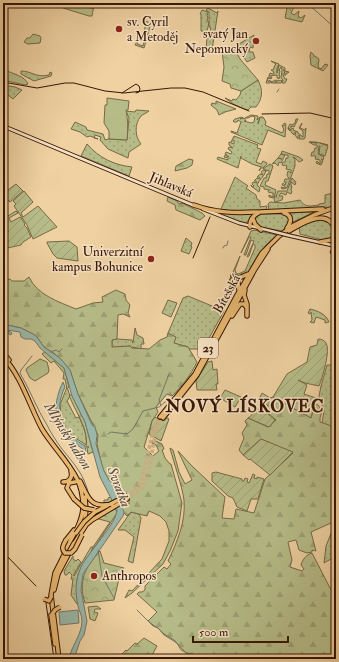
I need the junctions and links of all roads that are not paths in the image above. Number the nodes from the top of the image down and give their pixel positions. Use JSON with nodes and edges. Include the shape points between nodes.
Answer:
{"nodes":[{"id":1,"x":3,"y":126,"type":"edge"},
{"id":2,"x":194,"y":205,"type":"junction"},
{"id":3,"x":336,"y":208,"type":"edge"},
{"id":4,"x":261,"y":212,"type":"junction"},
{"id":5,"x":253,"y":220,"type":"junction"},
{"id":6,"x":250,"y":227,"type":"junction"},
{"id":7,"x":261,"y":230,"type":"junction"},
{"id":8,"x":289,"y":231,"type":"junction"},
{"id":9,"x":336,"y":233,"type":"edge"},
{"id":10,"x":279,"y":236,"type":"junction"},
{"id":11,"x":320,"y":242,"type":"junction"},
{"id":12,"x":336,"y":246,"type":"edge"},
{"id":13,"x":332,"y":252,"type":"dead end"},
{"id":14,"x":252,"y":268,"type":"junction"},
{"id":15,"x":252,"y":275,"type":"junction"},
{"id":16,"x":236,"y":297,"type":"junction"},
{"id":17,"x":247,"y":308,"type":"junction"},
{"id":18,"x":247,"y":316,"type":"dead end"},
{"id":19,"x":217,"y":338,"type":"junction"},
{"id":20,"x":3,"y":353,"type":"edge"},
{"id":21,"x":3,"y":357,"type":"edge"},
{"id":22,"x":178,"y":397,"type":"junction"},
{"id":23,"x":162,"y":417,"type":"tunnel mouth"},
{"id":24,"x":70,"y":468,"type":"junction"},
{"id":25,"x":78,"y":478,"type":"junction"},
{"id":26,"x":75,"y":482,"type":"junction"},
{"id":27,"x":64,"y":484,"type":"junction"},
{"id":28,"x":80,"y":488,"type":"junction"},
{"id":29,"x":70,"y":494,"type":"junction"},
{"id":30,"x":127,"y":497,"type":"tunnel mouth"},
{"id":31,"x":109,"y":506,"type":"junction"},
{"id":32,"x":83,"y":511,"type":"junction"},
{"id":33,"x":95,"y":511,"type":"junction"},
{"id":34,"x":85,"y":519,"type":"dead end"},
{"id":35,"x":92,"y":520,"type":"junction"},
{"id":36,"x":84,"y":524,"type":"dead end"},
{"id":37,"x":73,"y":546,"type":"junction"},
{"id":38,"x":67,"y":553,"type":"junction"},
{"id":39,"x":52,"y":587,"type":"junction"},
{"id":40,"x":51,"y":597,"type":"junction"},
{"id":41,"x":44,"y":600,"type":"dead end"},
{"id":42,"x":52,"y":606,"type":"junction"},
{"id":43,"x":60,"y":607,"type":"dead end"},
{"id":44,"x":54,"y":612,"type":"junction"},
{"id":45,"x":54,"y":619,"type":"junction"},
{"id":46,"x":56,"y":650,"type":"junction"},
{"id":47,"x":58,"y":659,"type":"edge"}],
"edges":[{"from":1,"to":2,"type":"main road","name":"Jihlavská"},
{"from":2,"to":4,"type":"highway","via":[[222,212]]},
{"from":2,"to":6,"type":"main road","name":"Jihlavská"},
{"from":3,"to":4,"type":"highway"},
{"from":3,"to":8,"type":"highway","name":"Bítešská","number":"23"},
{"from":3,"to":10,"type":"highway","name":"Bítešská","number":"23","via":[[306,218]]},
{"from":4,"to":6,"type":"highway","via":[[253,217]]},
{"from":5,"to":6,"type":"highway"},
{"from":5,"to":7,"type":"highway"},
{"from":5,"to":10,"type":"highway","via":[[256,215],[261,214],[287,214],[290,223]]},
{"from":6,"to":7,"type":"main road","name":"Jihlavská"},
{"from":7,"to":11,"type":"main road","name":"Jihlavská","bridge":true},
{"from":8,"to":9,"type":"highway","via":[[318,218],[329,221]]},
{"from":8,"to":15,"type":"highway","name":"Bítešská","number":"23","via":[[268,250]]},
{"from":9,"to":11,"type":"highway","via":[[332,240]]},
{"from":9,"to":12,"type":"highway"},
{"from":10,"to":14,"type":"highway","name":"Bítešská","number":"23","via":[[262,253]]},
{"from":11,"to":12,"type":"main road","name":"Jihlavská"},
{"from":12,"to":13,"type":"main road"},
{"from":14,"to":16,"type":"highway","name":"Bítešská","number":"23"},
{"from":14,"to":16,"type":"highway","via":[[247,275],[232,278],[240,287]]},
{"from":15,"to":17,"type":"highway","via":[[244,292]]},
{"from":15,"to":19,"type":"highway","name":"Bítešská","number":"23"},
{"from":16,"to":22,"type":"highway","name":"Bítešská","number":"23","via":[[194,374]]},
{"from":17,"to":18,"type":"highway"},
{"from":17,"to":19,"type":"highway","via":[[244,304],[238,305]]},
{"from":19,"to":22,"type":"highway","name":"Bítešská","number":"23","via":[[197,375]]},
{"from":20,"to":25,"type":"highway","via":[[14,367],[40,422]]},
{"from":21,"to":24,"type":"highway","via":[[12,369],[43,429]]},
{"from":22,"to":23,"type":"highway","name":"Bítešská","number":"23"},
{"from":24,"to":27,"type":"highway","via":[[71,477]]},
{"from":24,"to":28,"type":"highway"},
{"from":25,"to":31,"type":"highway","via":[[90,500],[96,504]]},
{"from":25,"to":34,"type":"highway","via":[[85,501]]},
{"from":26,"to":27,"type":"highway"},
{"from":26,"to":28,"type":"highway"},
{"from":26,"to":29,"type":"highway","via":[[67,486]]},
{"from":27,"to":29,"type":"highway"},
{"from":28,"to":32,"type":"highway"},
{"from":29,"to":33,"type":"highway","bridge":true,"via":[[84,508]]},
{"from":30,"to":31,"type":"highway"},
{"from":31,"to":33,"type":"highway"},
{"from":31,"to":35,"type":"highway"},
{"from":32,"to":38,"type":"highway"},
{"from":32,"to":38,"type":"highway","bridge":true,"via":[[62,546]]},
{"from":33,"to":38,"type":"highway","bridge":true,"via":[[76,533]]},
{"from":35,"to":37,"type":"highway"},
{"from":35,"to":38,"type":"highway","bridge":true,"via":[[73,552]]},
{"from":36,"to":37,"type":"highway"},
{"from":37,"to":38,"type":"highway"},
{"from":38,"to":39,"type":"highway"},
{"from":38,"to":39,"type":"highway","via":[[56,570]]},
{"from":38,"to":42,"type":"highway","via":[[56,580]]},
{"from":39,"to":40,"type":"highway"},
{"from":40,"to":41,"type":"highway","bridge":true,"via":[[49,601]]},
{"from":40,"to":42,"type":"highway","bridge":true},
{"from":42,"to":44,"type":"highway","bridge":true},
{"from":42,"to":46,"type":"highway","via":[[52,629]]},
{"from":43,"to":44,"type":"highway","bridge":true},
{"from":44,"to":45,"type":"highway"},
{"from":44,"to":47,"type":"highway","via":[[59,647]]},
{"from":45,"to":46,"type":"highway"},
{"from":45,"to":47,"type":"highway"},
{"from":46,"to":47,"type":"highway"}]}
